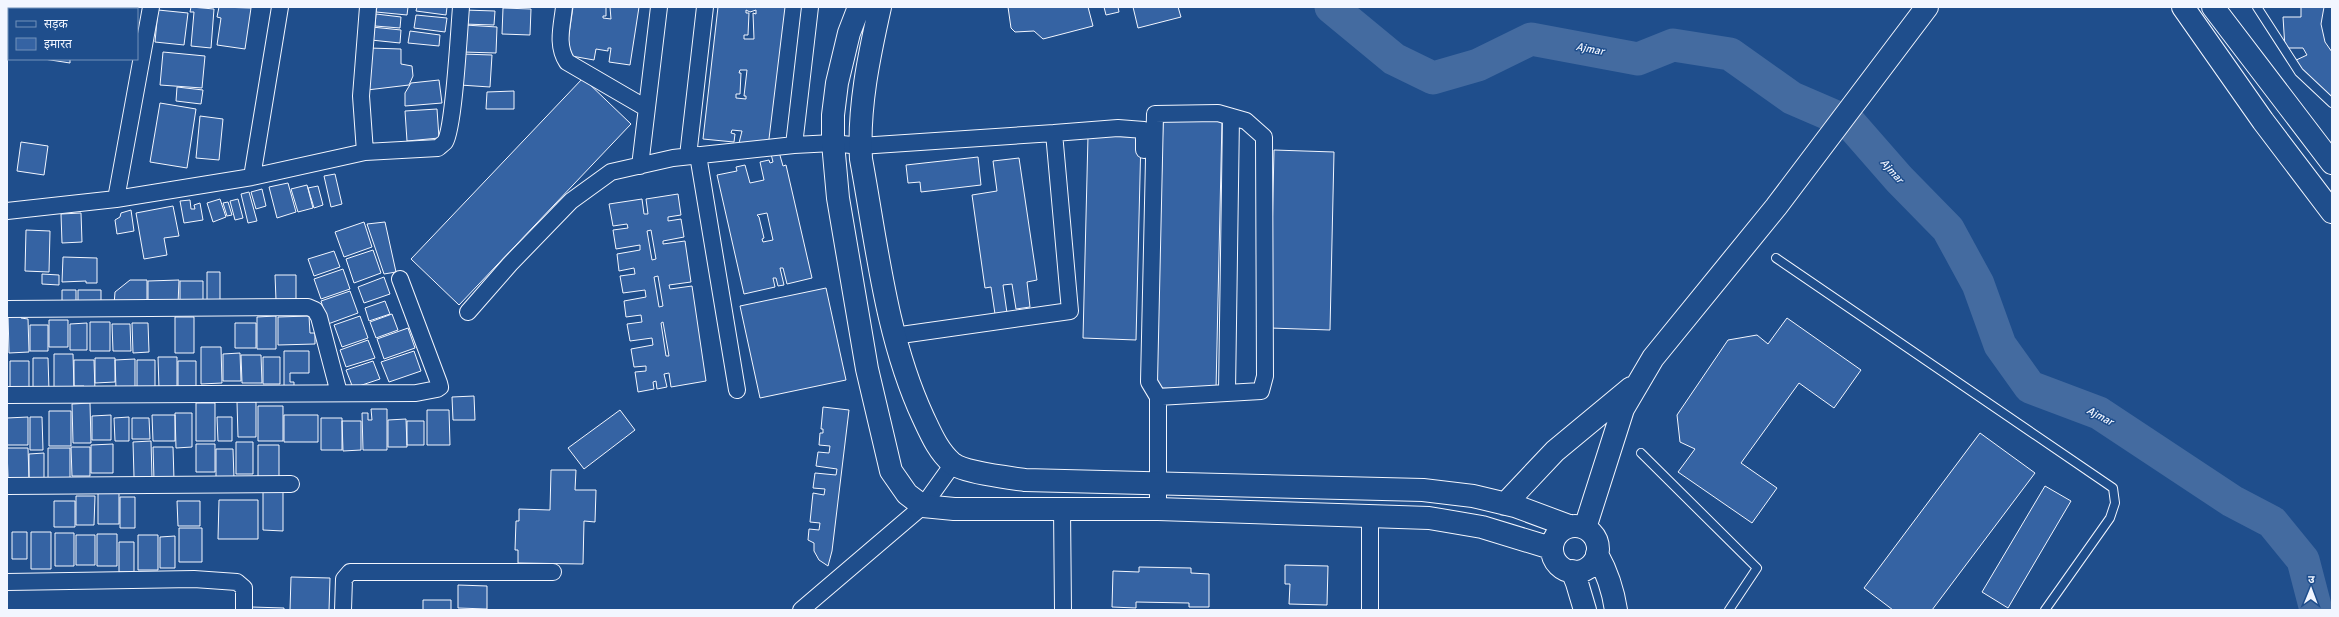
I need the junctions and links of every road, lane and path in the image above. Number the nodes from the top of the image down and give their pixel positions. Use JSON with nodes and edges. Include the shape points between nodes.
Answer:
{"nodes":[{"id":1,"x":151,"y":7,"type":"edge"},
{"id":2,"x":280,"y":7,"type":"edge"},
{"id":3,"x":368,"y":7,"type":"edge"},
{"id":4,"x":461,"y":7,"type":"edge"},
{"id":5,"x":564,"y":7,"type":"edge"},
{"id":6,"x":659,"y":7,"type":"edge"},
{"id":7,"x":705,"y":7,"type":"edge"},
{"id":8,"x":810,"y":7,"type":"edge"},
{"id":9,"x":2183,"y":7,"type":"edge"},
{"id":10,"x":2213,"y":7,"type":"edge"},
{"id":11,"x":2257,"y":7,"type":"edge"},
{"id":12,"x":872,"y":9,"type":"edge"},
{"id":13,"x":1924,"y":10,"type":"edge"},
{"id":14,"x":2332,"y":103,"type":"edge"},
{"id":15,"x":646,"y":108,"type":"junction"},
{"id":16,"x":1231,"y":117,"type":"junction"},
{"id":17,"x":1054,"y":133,"type":"junction"},
{"id":18,"x":833,"y":143,"type":"junction"},
{"id":19,"x":794,"y":145,"type":"junction"},
{"id":20,"x":860,"y":146,"type":"junction"},
{"id":21,"x":365,"y":152,"type":"junction"},
{"id":22,"x":693,"y":156,"type":"junction"},
{"id":23,"x":2332,"y":164,"type":"edge"},
{"id":24,"x":640,"y":166,"type":"junction"},
{"id":25,"x":252,"y":177,"type":"junction"},
{"id":26,"x":116,"y":199,"type":"junction"},
{"id":27,"x":7,"y":211,"type":"edge"},
{"id":28,"x":2332,"y":212,"type":"edge"},
{"id":29,"x":1776,"y":258,"type":"dead end"},
{"id":30,"x":400,"y":280,"type":"dead end"},
{"id":31,"x":7,"y":309,"type":"edge"},
{"id":32,"x":468,"y":312,"type":"dead end"},
{"id":33,"x":894,"y":336,"type":"junction"},
{"id":34,"x":1141,"y":336,"type":"dead end"},
{"id":35,"x":1639,"y":382,"type":"junction"},
{"id":36,"x":737,"y":390,"type":"dead end"},
{"id":37,"x":1227,"y":392,"type":"junction"},
{"id":38,"x":339,"y":393,"type":"junction"},
{"id":39,"x":7,"y":395,"type":"edge"},
{"id":40,"x":1158,"y":397,"type":"junction"},
{"id":41,"x":1641,"y":453,"type":"dead end"},
{"id":42,"x":953,"y":464,"type":"junction"},
{"id":43,"x":1158,"y":483,"type":"junction"},
{"id":44,"x":291,"y":484,"type":"dead end"},
{"id":45,"x":7,"y":486,"type":"edge"},
{"id":46,"x":1505,"y":504,"type":"junction"},
{"id":47,"x":923,"y":506,"type":"junction"},
{"id":48,"x":1062,"y":509,"type":"junction"},
{"id":49,"x":1158,"y":509,"type":"junction"},
{"id":50,"x":1370,"y":514,"type":"junction"},
{"id":51,"x":1577,"y":527,"type":"junction"},
{"id":52,"x":1552,"y":548,"type":"junction"},
{"id":53,"x":1598,"y":554,"type":"junction"},
{"id":54,"x":1572,"y":571,"type":"junction"},
{"id":55,"x":553,"y":572,"type":"dead end"},
{"id":56,"x":7,"y":582,"type":"edge"},
{"id":57,"x":244,"y":610,"type":"edge"},
{"id":58,"x":343,"y":610,"type":"edge"},
{"id":59,"x":801,"y":610,"type":"edge"},
{"id":60,"x":1063,"y":610,"type":"edge"},
{"id":61,"x":1370,"y":610,"type":"edge"},
{"id":62,"x":1585,"y":610,"type":"edge"},
{"id":63,"x":1616,"y":610,"type":"edge"},
{"id":64,"x":1729,"y":610,"type":"edge"},
{"id":65,"x":2045,"y":610,"type":"edge"}],
"edges":[{"from":1,"to":26,"type":"street"},
{"from":2,"to":25,"type":"street"},
{"from":3,"to":21,"type":"street","via":[[361,96]]},
{"from":4,"to":21,"type":"street","via":[[450,112],[444,142],[438,148]]},
{"from":5,"to":15,"type":"street","via":[[560,44],[566,62]]},
{"from":6,"to":15,"type":"street"},
{"from":7,"to":22,"type":"street"},
{"from":8,"to":19,"type":"street"},
{"from":9,"to":28,"type":"street","via":[[2263,121]]},
{"from":10,"to":23,"type":"street"},
{"from":11,"to":14,"type":"lane","via":[[2299,72]]},
{"from":12,"to":18,"type":"street","via":[[849,33],[837,83]]},
{"from":12,"to":20,"type":"street"},
{"from":13,"to":35,"type":"street","via":[[1776,206],[1653,358]]},
{"from":15,"to":24,"type":"street"},
{"from":16,"to":37,"type":"street"},
{"from":16,"to":37,"type":"street","via":[[1246,122],[1264,137],[1265,376],[1260,390]]},
{"from":16,"to":40,"type":"street","via":[[1218,113],[1155,114],[1149,382]]},
{"from":17,"to":20,"type":"street"},
{"from":17,"to":33,"type":"street","via":[[1070,311]]},
{"from":17,"to":34,"type":"street","via":[[1118,128],[1144,130]]},
{"from":18,"to":19,"type":"street"},
{"from":18,"to":20,"type":"street"},
{"from":18,"to":47,"type":"street","via":[[838,198],[852,286],[867,369],[891,471],[907,494]]},
{"from":19,"to":22,"type":"street"},
{"from":20,"to":33,"type":"street"},
{"from":21,"to":25,"type":"street"},
{"from":22,"to":24,"type":"street"},
{"from":22,"to":36,"type":"street"},
{"from":24,"to":32,"type":"street","via":[[611,172],[571,201]]},
{"from":25,"to":26,"type":"street"},
{"from":26,"to":27,"type":"street"},
{"from":29,"to":65,"type":"lane","via":[[2113,488],[2115,503],[2110,518]]},
{"from":30,"to":38,"type":"street","via":[[440,387],[416,393]]},
{"from":31,"to":38,"type":"street","via":[[308,307],[315,310],[319,317]]},
{"from":33,"to":42,"type":"street","via":[[920,410],[936,444]]},
{"from":35,"to":46,"type":"street","via":[[1555,451]]},
{"from":35,"to":51,"type":"street","via":[[1623,409]]},
{"from":37,"to":40,"type":"street"},
{"from":38,"to":39,"type":"street"},
{"from":40,"to":43,"type":"street"},
{"from":41,"to":64,"type":"lane","via":[[1758,568]]},
{"from":42,"to":43,"type":"street","via":[[989,475],[1025,480]]},
{"from":42,"to":47,"type":"street"},
{"from":43,"to":46,"type":"street","via":[[1423,490],[1473,496]]},
{"from":43,"to":49,"type":"street"},
{"from":44,"to":45,"type":"street"},
{"from":46,"to":51,"type":"street"},
{"from":47,"to":48,"type":"street","via":[[954,509]]},
{"from":47,"to":59,"type":"street"},
{"from":48,"to":49,"type":"street"},
{"from":48,"to":60,"type":"street"},
{"from":49,"to":50,"type":"street"},
{"from":50,"to":52,"type":"street","via":[[1430,518],[1474,526]]},
{"from":50,"to":61,"type":"street"},
{"from":51,"to":52,"type":"street","via":[[1556,534]]},
{"from":51,"to":53,"type":"street","via":[[1596,539]]},
{"from":52,"to":54,"type":"street","via":[[1556,562]]},
{"from":53,"to":54,"type":"street","via":[[1589,567]]},
{"from":53,"to":63,"type":"street","via":[[1614,595]]},
{"from":54,"to":62,"type":"street"},
{"from":55,"to":58,"type":"street","via":[[350,572],[344,579]]},
{"from":56,"to":57,"type":"street","via":[[194,579],[237,582],[244,588]]}]}
